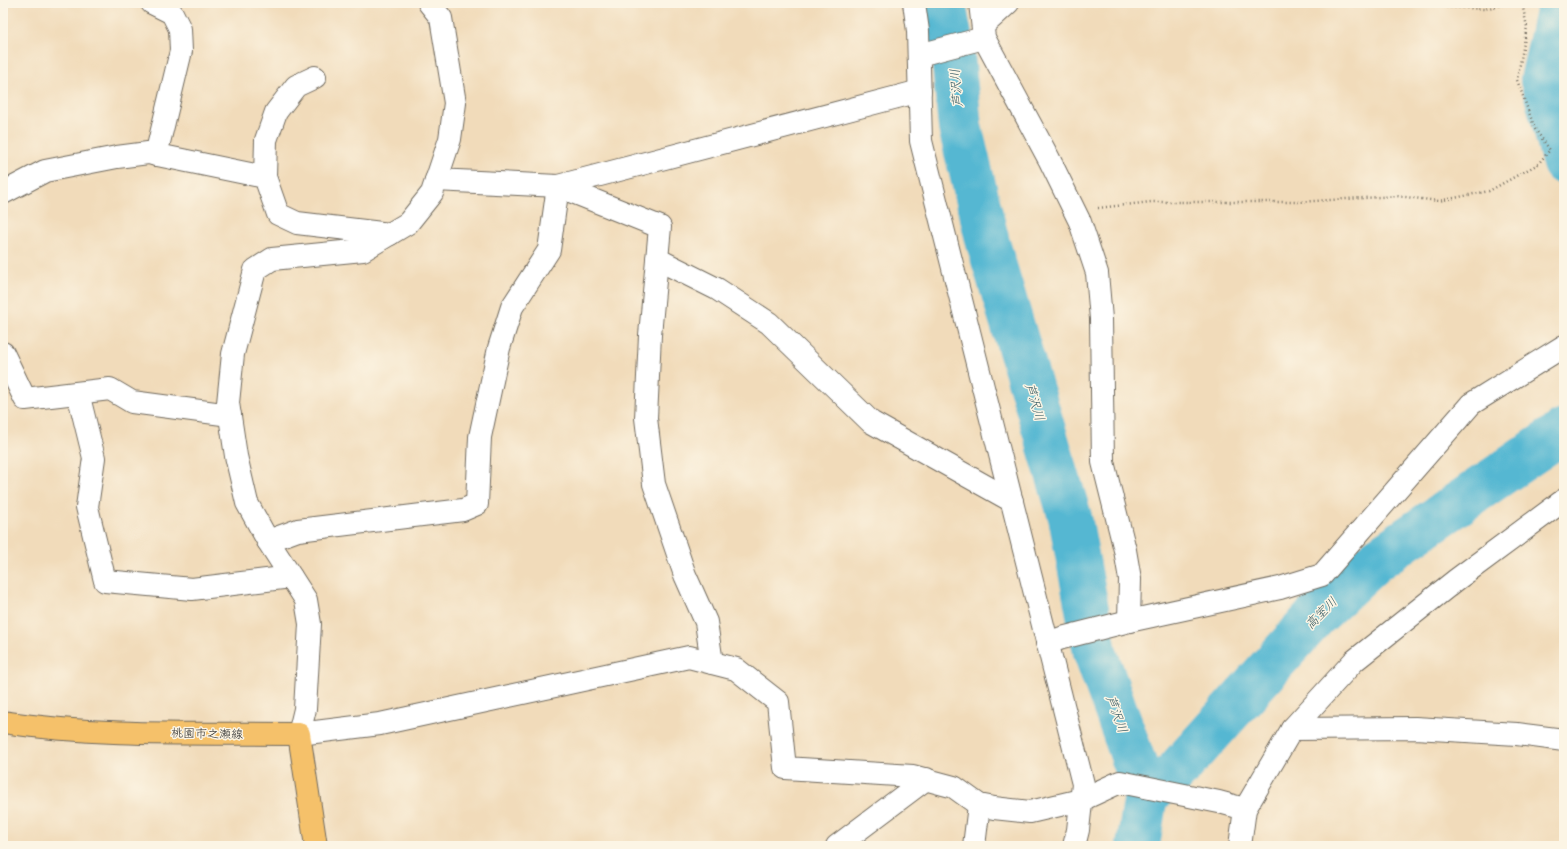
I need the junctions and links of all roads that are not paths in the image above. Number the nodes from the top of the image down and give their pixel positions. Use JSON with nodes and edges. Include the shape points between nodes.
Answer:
{"nodes":[{"id":1,"x":152,"y":3,"type":"edge"},
{"id":2,"x":429,"y":3,"type":"edge"},
{"id":3,"x":914,"y":3,"type":"edge"},
{"id":4,"x":980,"y":3,"type":"edge"},
{"id":5,"x":1008,"y":3,"type":"edge"},
{"id":6,"x":979,"y":35,"type":"junction"},
{"id":7,"x":926,"y":52,"type":"junction"},
{"id":8,"x":315,"y":77,"type":"dead end"},
{"id":9,"x":920,"y":91,"type":"junction"},
{"id":10,"x":156,"y":155,"type":"junction"},
{"id":11,"x":265,"y":177,"type":"junction"},
{"id":12,"x":436,"y":180,"type":"junction"},
{"id":13,"x":558,"y":186,"type":"junction"},
{"id":14,"x":3,"y":193,"type":"edge"},
{"id":15,"x":390,"y":234,"type":"junction"},
{"id":16,"x":657,"y":259,"type":"junction"},
{"id":17,"x":1561,"y":348,"type":"edge"},
{"id":18,"x":3,"y":353,"type":"edge"},
{"id":19,"x":78,"y":393,"type":"junction"},
{"id":20,"x":230,"y":415,"type":"junction"},
{"id":21,"x":1564,"y":500,"type":"edge"},
{"id":22,"x":1012,"y":501,"type":"junction"},
{"id":23,"x":268,"y":541,"type":"junction"},
{"id":24,"x":291,"y":577,"type":"junction"},
{"id":25,"x":1122,"y":623,"type":"junction"},
{"id":26,"x":1055,"y":640,"type":"junction"},
{"id":27,"x":712,"y":663,"type":"junction"},
{"id":28,"x":3,"y":722,"type":"edge"},
{"id":29,"x":1292,"y":730,"type":"junction"},
{"id":30,"x":299,"y":734,"type":"junction"},
{"id":31,"x":1564,"y":740,"type":"edge"},
{"id":32,"x":926,"y":779,"type":"junction"},
{"id":33,"x":1081,"y":800,"type":"junction"},
{"id":34,"x":979,"y":805,"type":"junction"},
{"id":35,"x":1245,"y":809,"type":"junction"},
{"id":36,"x":316,"y":846,"type":"edge"},
{"id":37,"x":837,"y":846,"type":"edge"},
{"id":38,"x":974,"y":846,"type":"edge"},
{"id":39,"x":1074,"y":846,"type":"edge"},
{"id":40,"x":1240,"y":846,"type":"edge"}],
"edges":[{"from":1,"to":10,"type":"street","via":[[172,13],[180,29],[181,51]]},
{"from":2,"to":12,"type":"street","via":[[440,18],[455,104],[450,138]]},
{"from":3,"to":7,"type":"street","via":[[918,32]]},
{"from":4,"to":6,"type":"street"},
{"from":5,"to":6,"type":"street"},
{"from":6,"to":7,"type":"street"},
{"from":6,"to":25,"type":"street","via":[[1049,159],[1075,211],[1097,273],[1101,318],[1103,462],[1130,579]]},
{"from":7,"to":9,"type":"street"},
{"from":8,"to":11,"type":"street","via":[[296,86],[276,112],[266,140]]},
{"from":9,"to":13,"type":"street"},
{"from":9,"to":22,"type":"street","via":[[921,141]]},
{"from":10,"to":11,"type":"street"},
{"from":10,"to":14,"type":"street","via":[[148,153],[117,157],[45,171]]},
{"from":11,"to":15,"type":"street","via":[[278,214],[296,223]]},
{"from":12,"to":13,"type":"street"},
{"from":12,"to":15,"type":"street","via":[[432,193],[408,223]]},
{"from":13,"to":16,"type":"street","via":[[660,227]]},
{"from":13,"to":23,"type":"street","via":[[549,250],[512,307],[499,348],[480,437],[478,504],[463,510],[298,530]]},
{"from":15,"to":20,"type":"street","via":[[363,250],[272,259],[255,270],[233,354],[228,403]]},
{"from":16,"to":22,"type":"street","via":[[717,289],[769,323],[871,422]]},
{"from":16,"to":27,"type":"street","via":[[646,418],[654,484],[685,575],[706,622]]},
{"from":17,"to":25,"type":"street","via":[[1471,404],[1322,575],[1280,588]]},
{"from":18,"to":19,"type":"street","via":[[25,399]]},
{"from":19,"to":20,"type":"street","via":[[110,389],[132,402]]},
{"from":19,"to":24,"type":"street","via":[[94,458],[87,507],[106,581],[192,589]]},
{"from":20,"to":23,"type":"street","via":[[247,503]]},
{"from":21,"to":29,"type":"street","via":[[1456,580],[1354,661]]},
{"from":22,"to":26,"type":"street"},
{"from":23,"to":24,"type":"street"},
{"from":24,"to":30,"type":"street","via":[[306,600],[310,624],[305,709]]},
{"from":25,"to":26,"type":"street"},
{"from":26,"to":33,"type":"street","via":[[1083,784]]},
{"from":27,"to":30,"type":"street","via":[[689,657],[380,724]]},
{"from":27,"to":32,"type":"street","via":[[736,669],[778,702],[785,768]]},
{"from":28,"to":30,"type":"main road","name":"桃園市之瀬線","via":[[135,732]]},
{"from":29,"to":31,"type":"street","via":[[1415,728],[1518,734]]},
{"from":29,"to":35,"type":"street"},
{"from":30,"to":36,"type":"main road"},
{"from":32,"to":34,"type":"street","via":[[954,787]]},
{"from":32,"to":37,"type":"street"},
{"from":33,"to":34,"type":"street","via":[[1030,812]]},
{"from":33,"to":35,"type":"street","via":[[1120,782]]},
{"from":33,"to":39,"type":"street"},
{"from":34,"to":38,"type":"street"},
{"from":35,"to":40,"type":"street"}]}
